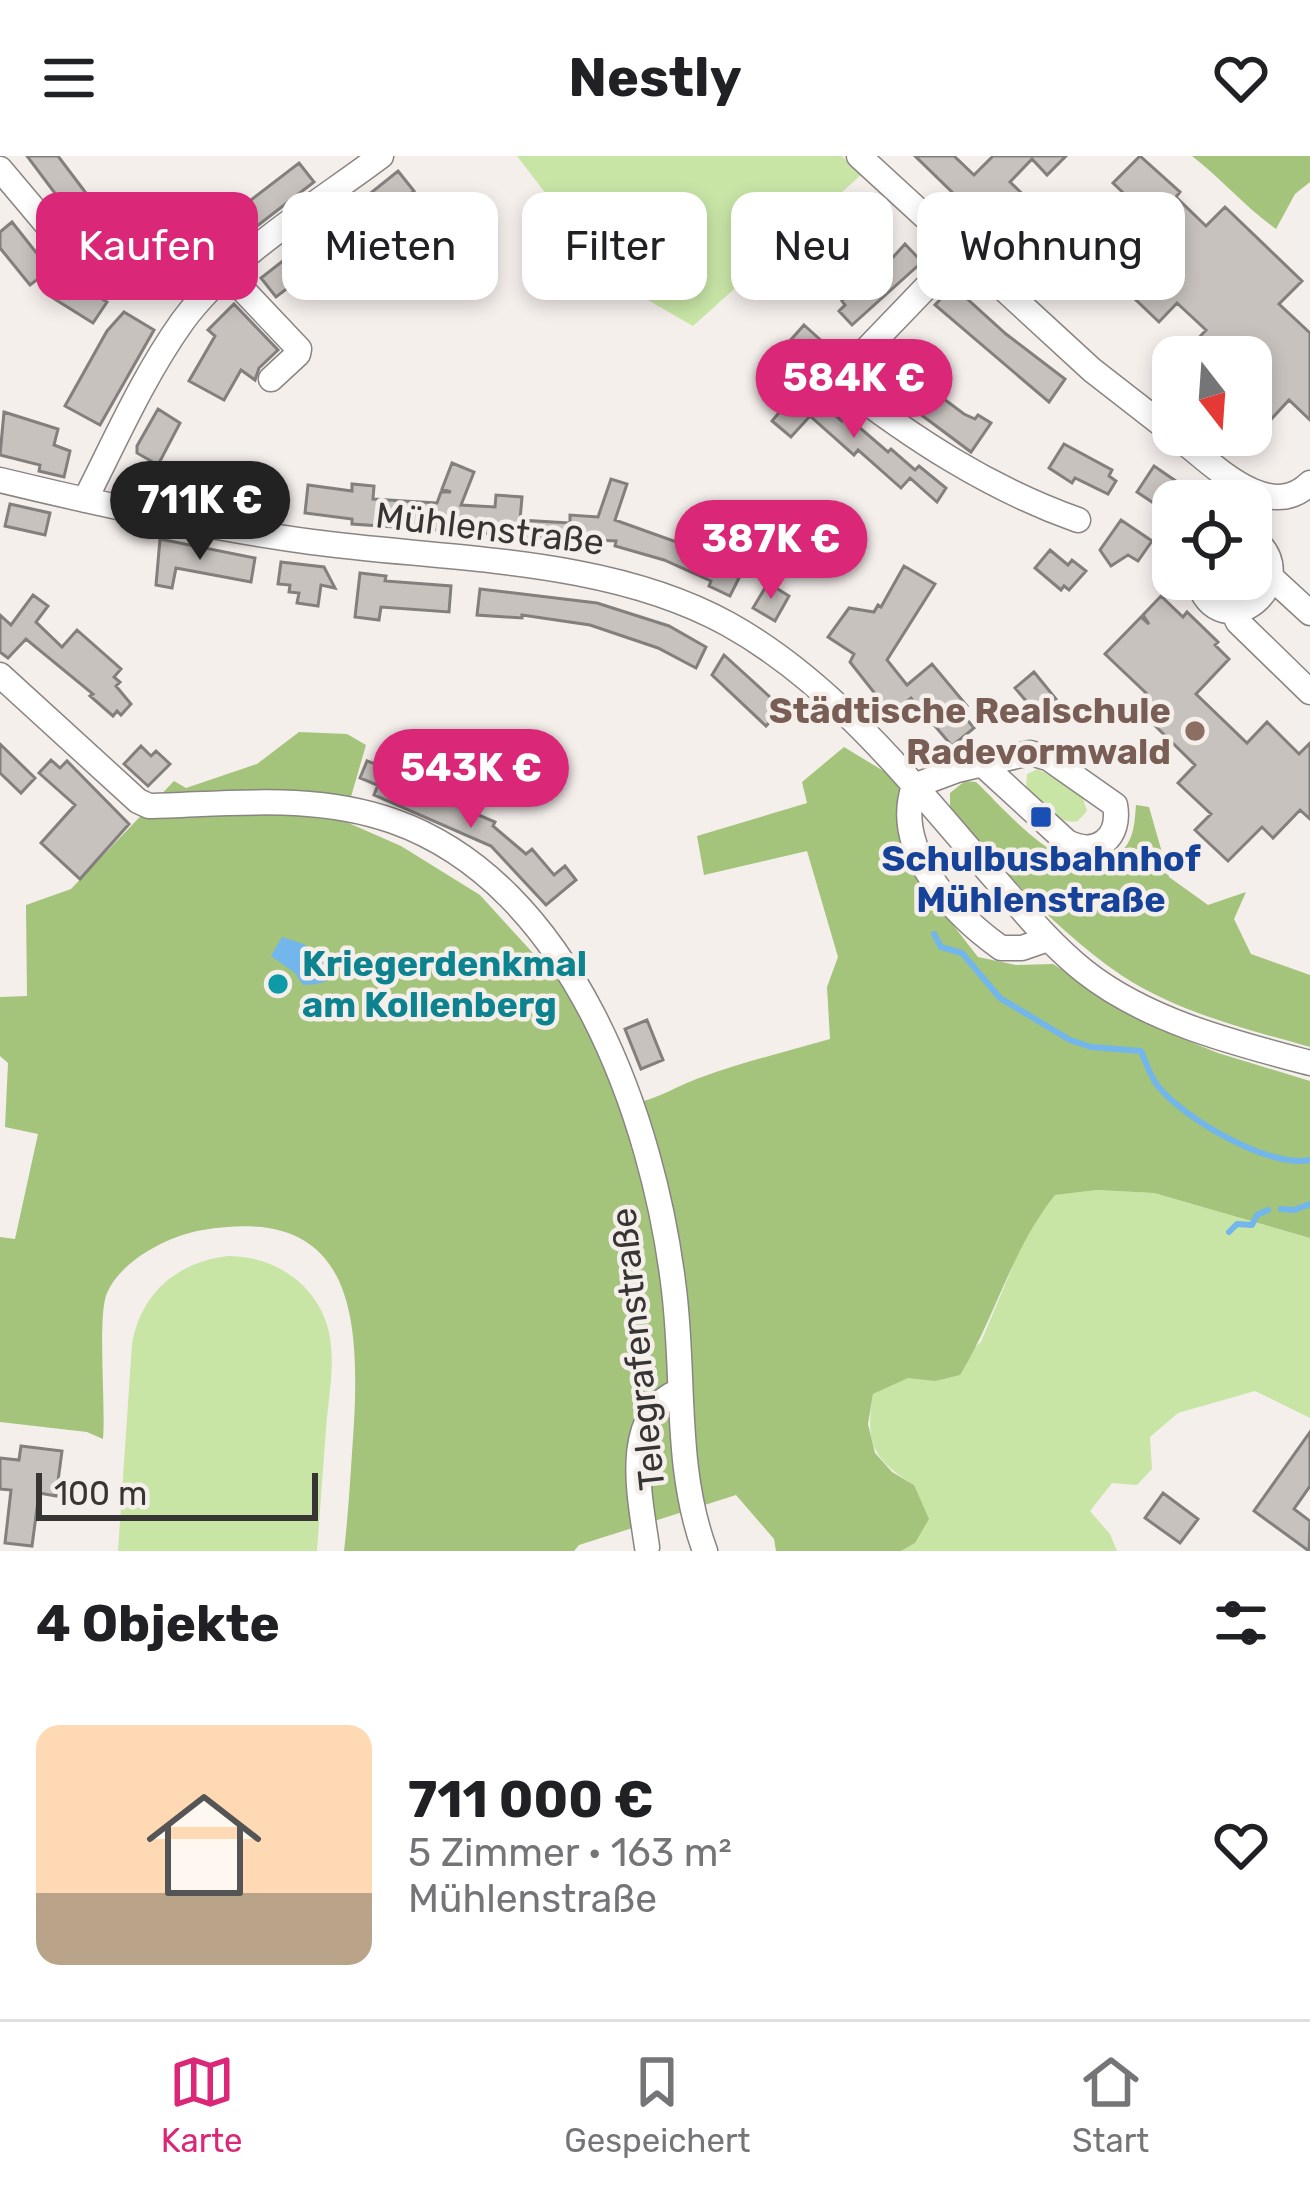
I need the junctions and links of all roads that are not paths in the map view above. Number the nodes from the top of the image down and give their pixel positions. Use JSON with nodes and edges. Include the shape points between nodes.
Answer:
{"nodes":[{"id":1,"x":380,"y":156,"type":"edge"},
{"id":2,"x":859,"y":156,"type":"edge"},
{"id":3,"x":0,"y":169,"type":"edge"},
{"id":4,"x":917,"y":209,"type":"edge"},
{"id":5,"x":36,"y":212,"type":"edge"},
{"id":6,"x":258,"y":251,"type":"edge"},
{"id":7,"x":917,"y":297,"type":"edge"},
{"id":8,"x":203,"y":300,"type":"edge"},
{"id":9,"x":253,"y":300,"type":"edge"},
{"id":10,"x":1016,"y":300,"type":"edge"},
{"id":11,"x":271,"y":379,"type":"dead end"},
{"id":12,"x":1152,"y":417,"type":"edge"},
{"id":13,"x":1204,"y":456,"type":"edge"},
{"id":14,"x":0,"y":480,"type":"edge"},
{"id":15,"x":1236,"y":480,"type":"edge"},
{"id":16,"x":1310,"y":483,"type":"edge"},
{"id":17,"x":1272,"y":498,"type":"edge"},
{"id":18,"x":85,"y":500,"type":"junction"},
{"id":19,"x":1078,"y":520,"type":"dead end"},
{"id":20,"x":1272,"y":570,"type":"edge"},
{"id":21,"x":1274,"y":580,"type":"junction"},
{"id":22,"x":1209,"y":600,"type":"edge"},
{"id":23,"x":1233,"y":611,"type":"junction"},
{"id":24,"x":1310,"y":614,"type":"edge"},
{"id":25,"x":0,"y":675,"type":"edge"},
{"id":26,"x":1310,"y":692,"type":"edge"},
{"id":27,"x":982,"y":764,"type":"junction"},
{"id":28,"x":914,"y":786,"type":"junction"},
{"id":29,"x":1048,"y":939,"type":"junction"},
{"id":30,"x":1310,"y":1063,"type":"edge"},
{"id":31,"x":679,"y":1390,"type":"junction"},
{"id":32,"x":647,"y":1547,"type":"dead end"},
{"id":33,"x":705,"y":1551,"type":"edge"}],
"edges":[{"from":1,"to":6,"type":"street"},
{"from":2,"to":4,"type":"street"},
{"from":3,"to":5,"type":"street"},
{"from":7,"to":19,"type":"street","via":[[837,380],[982,479]]},
{"from":8,"to":18,"type":"street","via":[[182,322]]},
{"from":9,"to":11,"type":"street","via":[[296,344],[298,354]]},
{"from":10,"to":12,"type":"street"},
{"from":13,"to":15,"type":"street"},
{"from":14,"to":18,"type":"street","name":"Mühlenstraße"},
{"from":16,"to":17,"type":"street"},
{"from":18,"to":28,"type":"street","name":"Mühlenstraße","via":[[307,541],[638,586],[725,622],[800,670]]},
{"from":20,"to":21,"type":"street"},
{"from":21,"to":23,"type":"street","via":[[1258,604]]},
{"from":21,"to":24,"type":"street"},
{"from":22,"to":23,"type":"street"},
{"from":23,"to":26,"type":"street"},
{"from":25,"to":31,"type":"street","name":"Telegrafenstraße","via":[[149,806],[288,801],[394,822],[468,864],[517,908],[586,1002],[635,1111],[668,1244]]},
{"from":27,"to":27,"type":"street","via":[[1081,849],[1100,845],[1118,823],[1108,797],[1048,758],[1030,753]]},
{"from":27,"to":28,"type":"street"},
{"from":28,"to":29,"type":"street","name":"Mühlenstraße"},
{"from":28,"to":29,"type":"street","via":[[906,820],[923,865],[951,902],[1001,948]]},
{"from":29,"to":30,"type":"street","name":"Mühlenstraße","via":[[1137,1003]]},
{"from":31,"to":32,"type":"street","via":[[658,1403],[640,1438]]},
{"from":31,"to":33,"type":"street","name":"Telegrafenstraße","via":[[688,1491]]}]}
